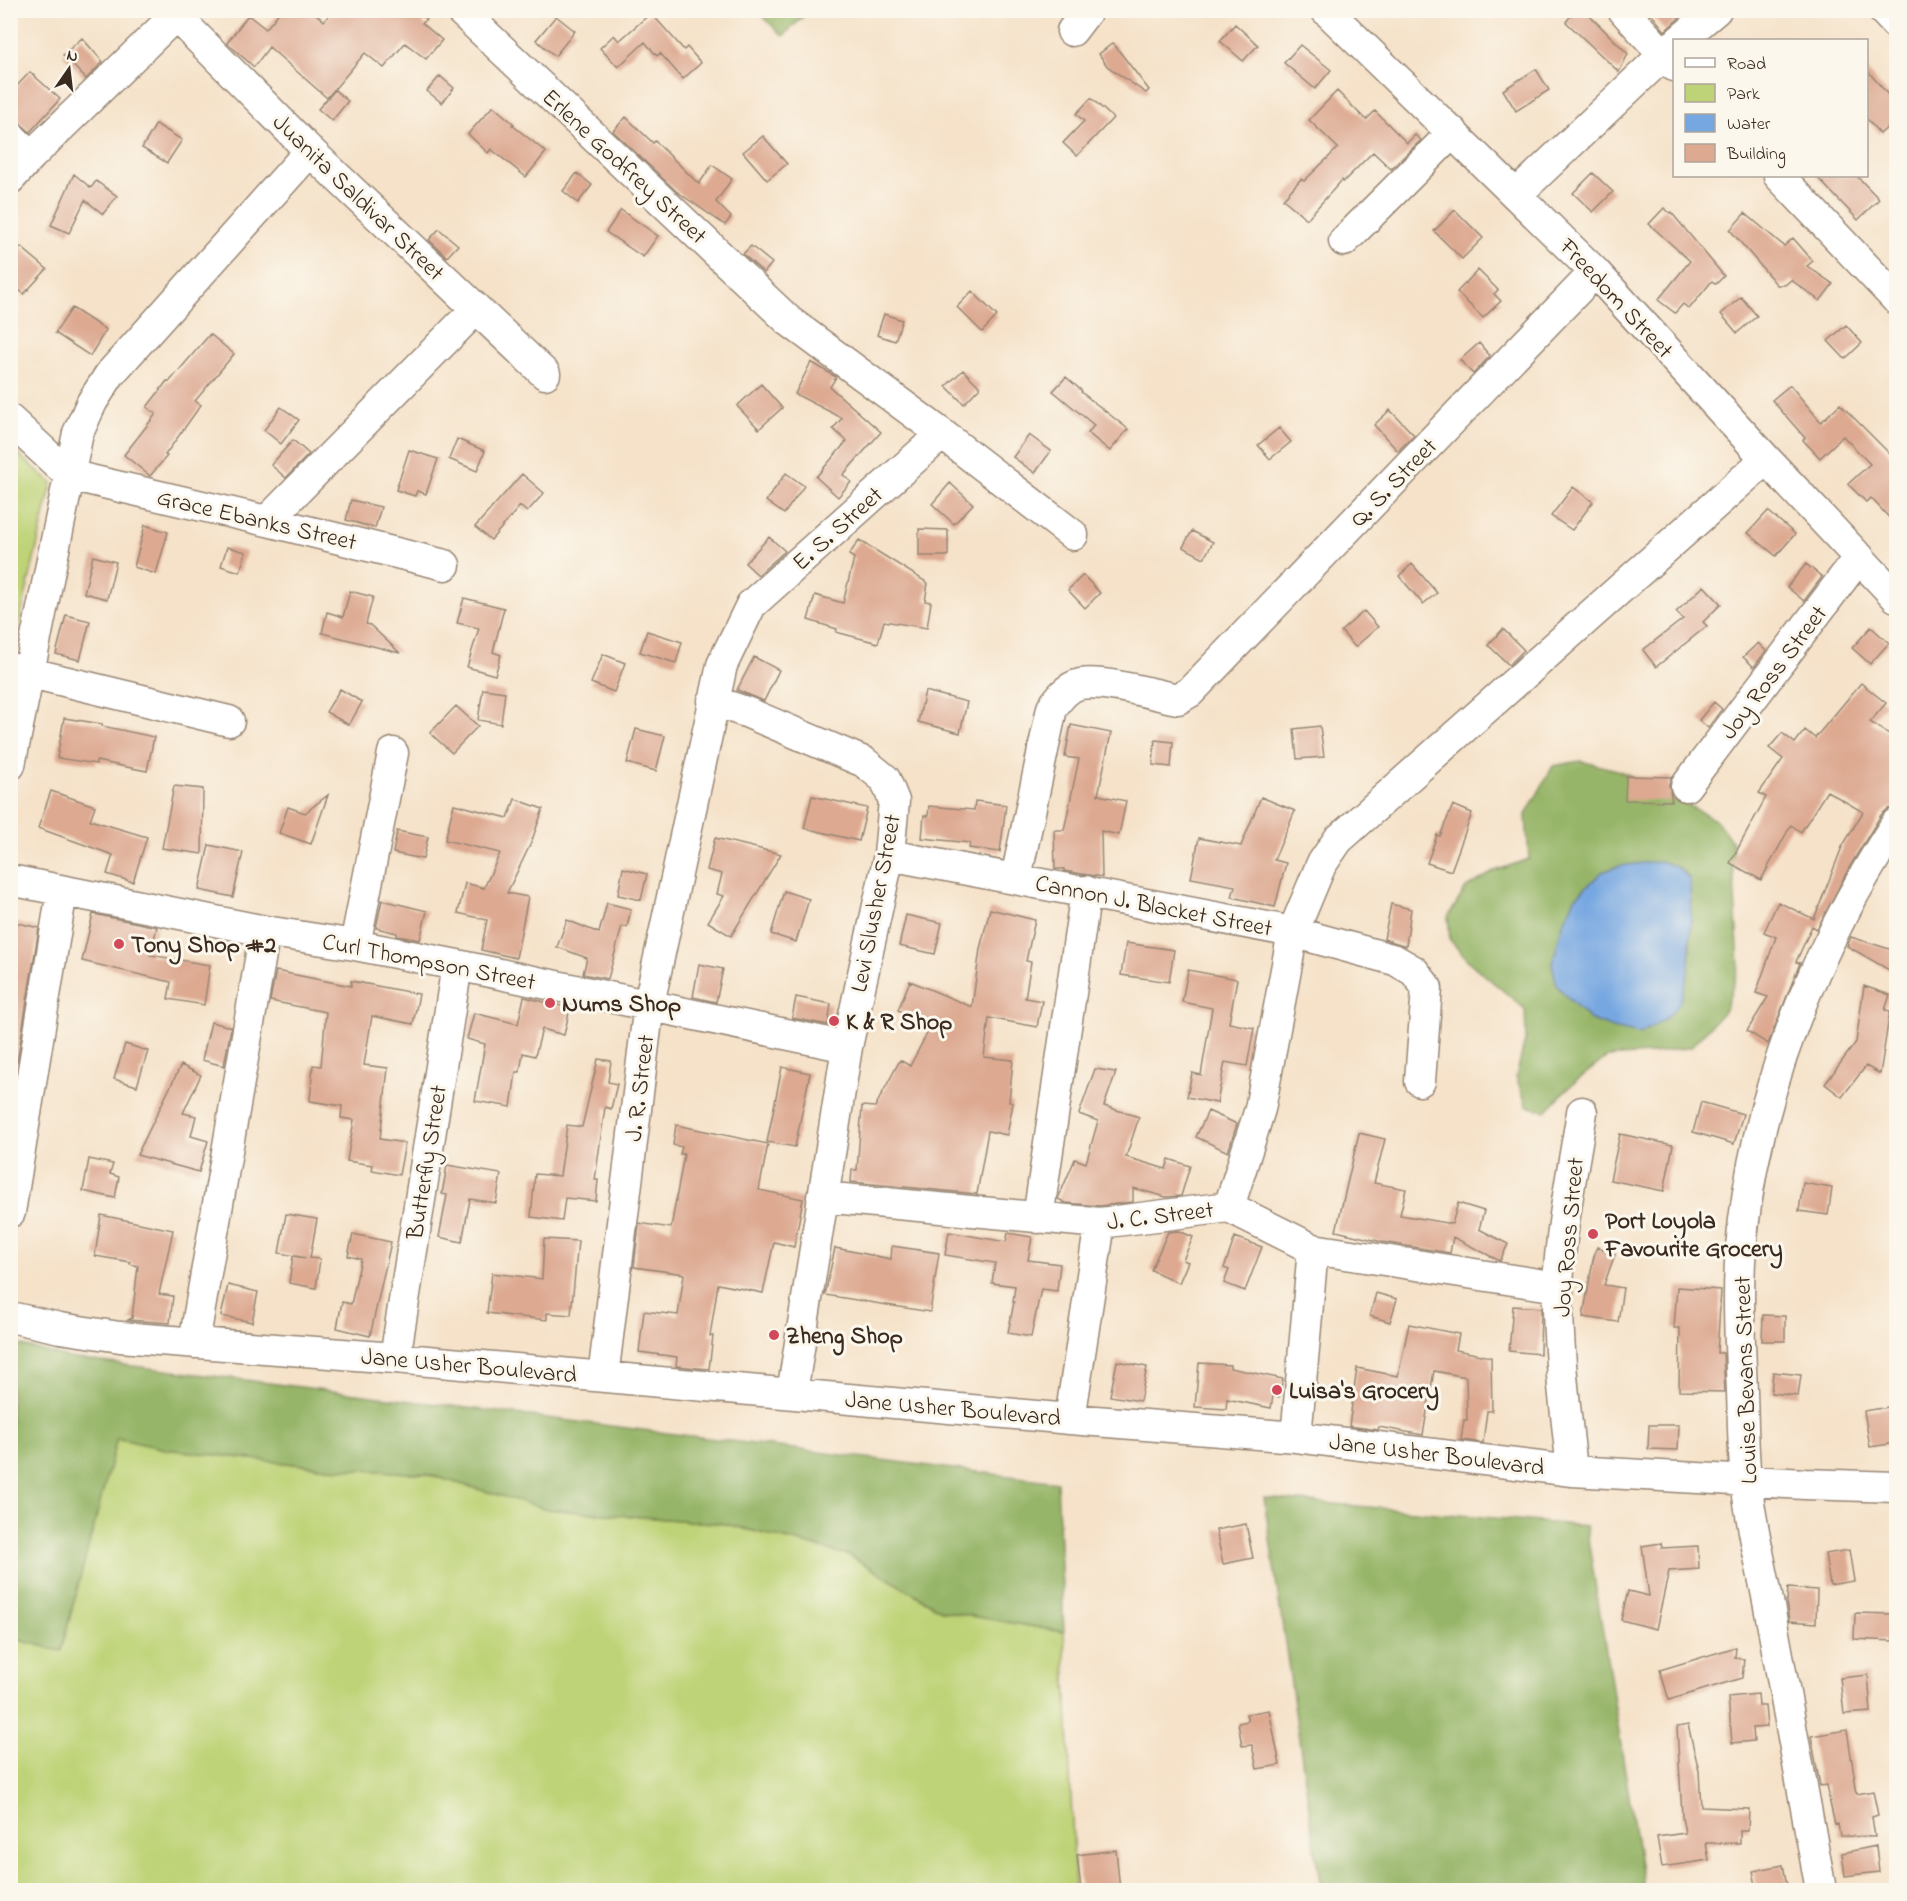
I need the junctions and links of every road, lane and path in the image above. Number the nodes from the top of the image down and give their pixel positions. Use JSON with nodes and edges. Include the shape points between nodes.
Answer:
{"nodes":[{"id":1,"x":460,"y":10,"type":"edge"},
{"id":2,"x":1326,"y":10,"type":"edge"},
{"id":3,"x":1623,"y":10,"type":"edge"},
{"id":4,"x":1716,"y":10,"type":"edge"},
{"id":5,"x":1883,"y":10,"type":"edge"},
{"id":6,"x":179,"y":13,"type":"edge"},
{"id":7,"x":1896,"y":24,"type":"edge"},
{"id":8,"x":1686,"y":39,"type":"edge"},
{"id":9,"x":1673,"y":51,"type":"edge"},
{"id":10,"x":1453,"y":132,"type":"junction"},
{"id":11,"x":21,"y":146,"type":"edge"},
{"id":12,"x":310,"y":151,"type":"junction"},
{"id":13,"x":1780,"y":177,"type":"edge"},
{"id":14,"x":10,"y":179,"type":"edge"},
{"id":15,"x":1517,"y":194,"type":"junction"},
{"id":16,"x":1344,"y":241,"type":"dead end"},
{"id":17,"x":1595,"y":272,"type":"junction"},
{"id":18,"x":1896,"y":299,"type":"edge"},
{"id":19,"x":476,"y":309,"type":"junction"},
{"id":20,"x":545,"y":374,"type":"dead end"},
{"id":21,"x":10,"y":420,"type":"edge"},
{"id":22,"x":942,"y":434,"type":"junction"},
{"id":23,"x":1766,"y":459,"type":"junction"},
{"id":24,"x":69,"y":475,"type":"junction"},
{"id":25,"x":267,"y":520,"type":"junction"},
{"id":26,"x":1072,"y":535,"type":"dead end"},
{"id":27,"x":1859,"y":557,"type":"junction"},
{"id":28,"x":445,"y":565,"type":"dead end"},
{"id":29,"x":1896,"y":597,"type":"edge"},
{"id":30,"x":738,"y":628,"type":"joint"},
{"id":31,"x":20,"y":670,"type":"edge"},
{"id":32,"x":713,"y":701,"type":"junction"},
{"id":33,"x":229,"y":721,"type":"dead end"},
{"id":34,"x":393,"y":753,"type":"dead end"},
{"id":35,"x":10,"y":765,"type":"edge"},
{"id":36,"x":1686,"y":786,"type":"dead end"},
{"id":37,"x":1896,"y":824,"type":"edge"},
{"id":38,"x":889,"y":855,"type":"junction"},
{"id":39,"x":1016,"y":878,"type":"junction"},
{"id":40,"x":10,"y":880,"type":"edge"},
{"id":41,"x":62,"y":891,"type":"junction"},
{"id":42,"x":1086,"y":891,"type":"junction"},
{"id":43,"x":265,"y":931,"type":"junction"},
{"id":44,"x":1293,"y":932,"type":"junction"},
{"id":45,"x":355,"y":945,"type":"junction"},
{"id":46,"x":457,"y":965,"type":"junction"},
{"id":47,"x":649,"y":1004,"type":"junction"},
{"id":48,"x":847,"y":1047,"type":"junction"},
{"id":49,"x":1420,"y":1081,"type":"dead end"},
{"id":50,"x":1582,"y":1112,"type":"dead end"},
{"id":51,"x":822,"y":1197,"type":"junction"},
{"id":52,"x":1229,"y":1207,"type":"junction"},
{"id":53,"x":10,"y":1212,"type":"edge"},
{"id":54,"x":1038,"y":1218,"type":"junction"},
{"id":55,"x":1100,"y":1223,"type":"junction"},
{"id":56,"x":1313,"y":1250,"type":"junction"},
{"id":57,"x":1558,"y":1287,"type":"junction"},
{"id":58,"x":10,"y":1317,"type":"edge"},
{"id":59,"x":194,"y":1343,"type":"junction"},
{"id":60,"x":395,"y":1358,"type":"junction"},
{"id":61,"x":603,"y":1377,"type":"junction"},
{"id":62,"x":792,"y":1393,"type":"junction"},
{"id":63,"x":1070,"y":1419,"type":"junction"},
{"id":64,"x":1296,"y":1437,"type":"junction"},
{"id":65,"x":1572,"y":1471,"type":"junction"},
{"id":66,"x":1746,"y":1481,"type":"junction"},
{"id":67,"x":1896,"y":1487,"type":"edge"},
{"id":68,"x":1821,"y":1890,"type":"edge"}],
"edges":[{"from":1,"to":22,"type":"street","name":"Erlene Godfrey Street","via":[[789,321]]},
{"from":2,"to":10,"type":"street","name":"Freedom Street"},
{"from":3,"to":9,"type":"street"},
{"from":4,"to":8,"type":"street"},
{"from":5,"to":7,"type":"street"},
{"from":6,"to":11,"type":"street"},
{"from":6,"to":12,"type":"street","name":"Juanita Saldivar Street"},
{"from":9,"to":15,"type":"street"},
{"from":10,"to":15,"type":"street","name":"Freedom Street"},
{"from":10,"to":16,"type":"street"},
{"from":11,"to":14,"type":"street"},
{"from":12,"to":19,"type":"street","name":"Juanita Saldivar Street"},
{"from":12,"to":24,"type":"street","via":[[110,374],[78,433]]},
{"from":13,"to":18,"type":"street"},
{"from":15,"to":17,"type":"street","name":"Freedom Street"},
{"from":17,"to":23,"type":"street","name":"Freedom Street"},
{"from":17,"to":39,"type":"street","name":"Q. S. Street","via":[[1190,692],[1178,699],[1103,684],[1079,684],[1063,693],[1052,708]]},
{"from":19,"to":20,"type":"street","name":"Juanita Saldivar Street"},
{"from":19,"to":25,"type":"street"},
{"from":21,"to":24,"type":"street"},
{"from":22,"to":26,"type":"street","name":"Erlene Godfrey Street"},
{"from":22,"to":30,"type":"street","name":"E. S. Street","via":[[751,604]]},
{"from":23,"to":27,"type":"street","name":"Freedom Street"},
{"from":23,"to":44,"type":"street","via":[[1338,840],[1321,865]]},
{"from":24,"to":25,"type":"street","name":"Grace Ebanks Street"},
{"from":24,"to":31,"type":"street"},
{"from":25,"to":28,"type":"street","name":"Grace Ebanks Street"},
{"from":27,"to":29,"type":"street","name":"Freedom Street"},
{"from":27,"to":36,"type":"street","name":"Joy Ross Street"},
{"from":30,"to":32,"type":"street","name":"J. R. Street","via":[[722,665]]},
{"from":31,"to":33,"type":"street"},
{"from":31,"to":35,"type":"street"},
{"from":32,"to":38,"type":"street","name":"Levi Slusher Street","via":[[864,762],[885,779],[894,801]]},
{"from":32,"to":47,"type":"street","name":"J. R. Street"},
{"from":34,"to":45,"type":"street"},
{"from":37,"to":66,"type":"street","name":"Louise Bevans Street","via":[[1865,872],[1815,971],[1774,1079],[1760,1131],[1747,1199],[1738,1296]]},
{"from":38,"to":39,"type":"street","name":"Cannon J. Blacket Street"},
{"from":38,"to":48,"type":"street","name":"Levi Slusher Street"},
{"from":39,"to":42,"type":"street","name":"Cannon J. Blacket Street"},
{"from":40,"to":41,"type":"street","name":"Curl Thompson Street"},
{"from":41,"to":43,"type":"street","name":"Curl Thompson Street"},
{"from":41,"to":53,"type":"street"},
{"from":42,"to":44,"type":"street","name":"Cannon J. Blacket Street"},
{"from":42,"to":54,"type":"street"},
{"from":43,"to":45,"type":"street","name":"Curl Thompson Street"},
{"from":43,"to":59,"type":"street"},
{"from":44,"to":49,"type":"street","name":"Cannon J. Blacket Street","via":[[1395,960],[1414,971],[1427,988]]},
{"from":44,"to":52,"type":"street","via":[[1260,1109]]},
{"from":45,"to":46,"type":"street","name":"Curl Thompson Street"},
{"from":46,"to":47,"type":"street","name":"Curl Thompson Street"},
{"from":46,"to":60,"type":"street","name":"Butterfly Street"},
{"from":47,"to":48,"type":"street","name":"Curl Thompson Street"},
{"from":47,"to":61,"type":"street","name":"J. R. Street"},
{"from":48,"to":51,"type":"street","name":"Levi Slusher Street"},
{"from":50,"to":57,"type":"street","name":"Joy Ross Street"},
{"from":51,"to":54,"type":"street","name":"J. C. Street"},
{"from":51,"to":62,"type":"street","name":"Levi Slusher Street"},
{"from":52,"to":55,"type":"street","name":"J. C. Street"},
{"from":52,"to":56,"type":"street","name":"J. C. Street"},
{"from":54,"to":55,"type":"street","name":"J. C. Street"},
{"from":55,"to":63,"type":"street"},
{"from":56,"to":57,"type":"street","name":"J. C. Street"},
{"from":56,"to":64,"type":"street"},
{"from":57,"to":65,"type":"street","name":"Joy Ross Street"},
{"from":58,"to":59,"type":"street","name":"Jane Usher Boulevard","via":[[120,1337]]},
{"from":59,"to":60,"type":"street","name":"Jane Usher Boulevard"},
{"from":60,"to":61,"type":"street","name":"Jane Usher Boulevard"},
{"from":61,"to":62,"type":"street","name":"Jane Usher Boulevard"},
{"from":62,"to":63,"type":"street","name":"Jane Usher Boulevard"},
{"from":63,"to":64,"type":"street","name":"Jane Usher Boulevard"},
{"from":64,"to":65,"type":"street","name":"Jane Usher Boulevard"},
{"from":65,"to":66,"type":"street","name":"Jane Usher Boulevard"},
{"from":66,"to":67,"type":"street","name":"Jane Usher Boulevard"},
{"from":66,"to":68,"type":"street","name":"Louise Bevans Street"}]}
